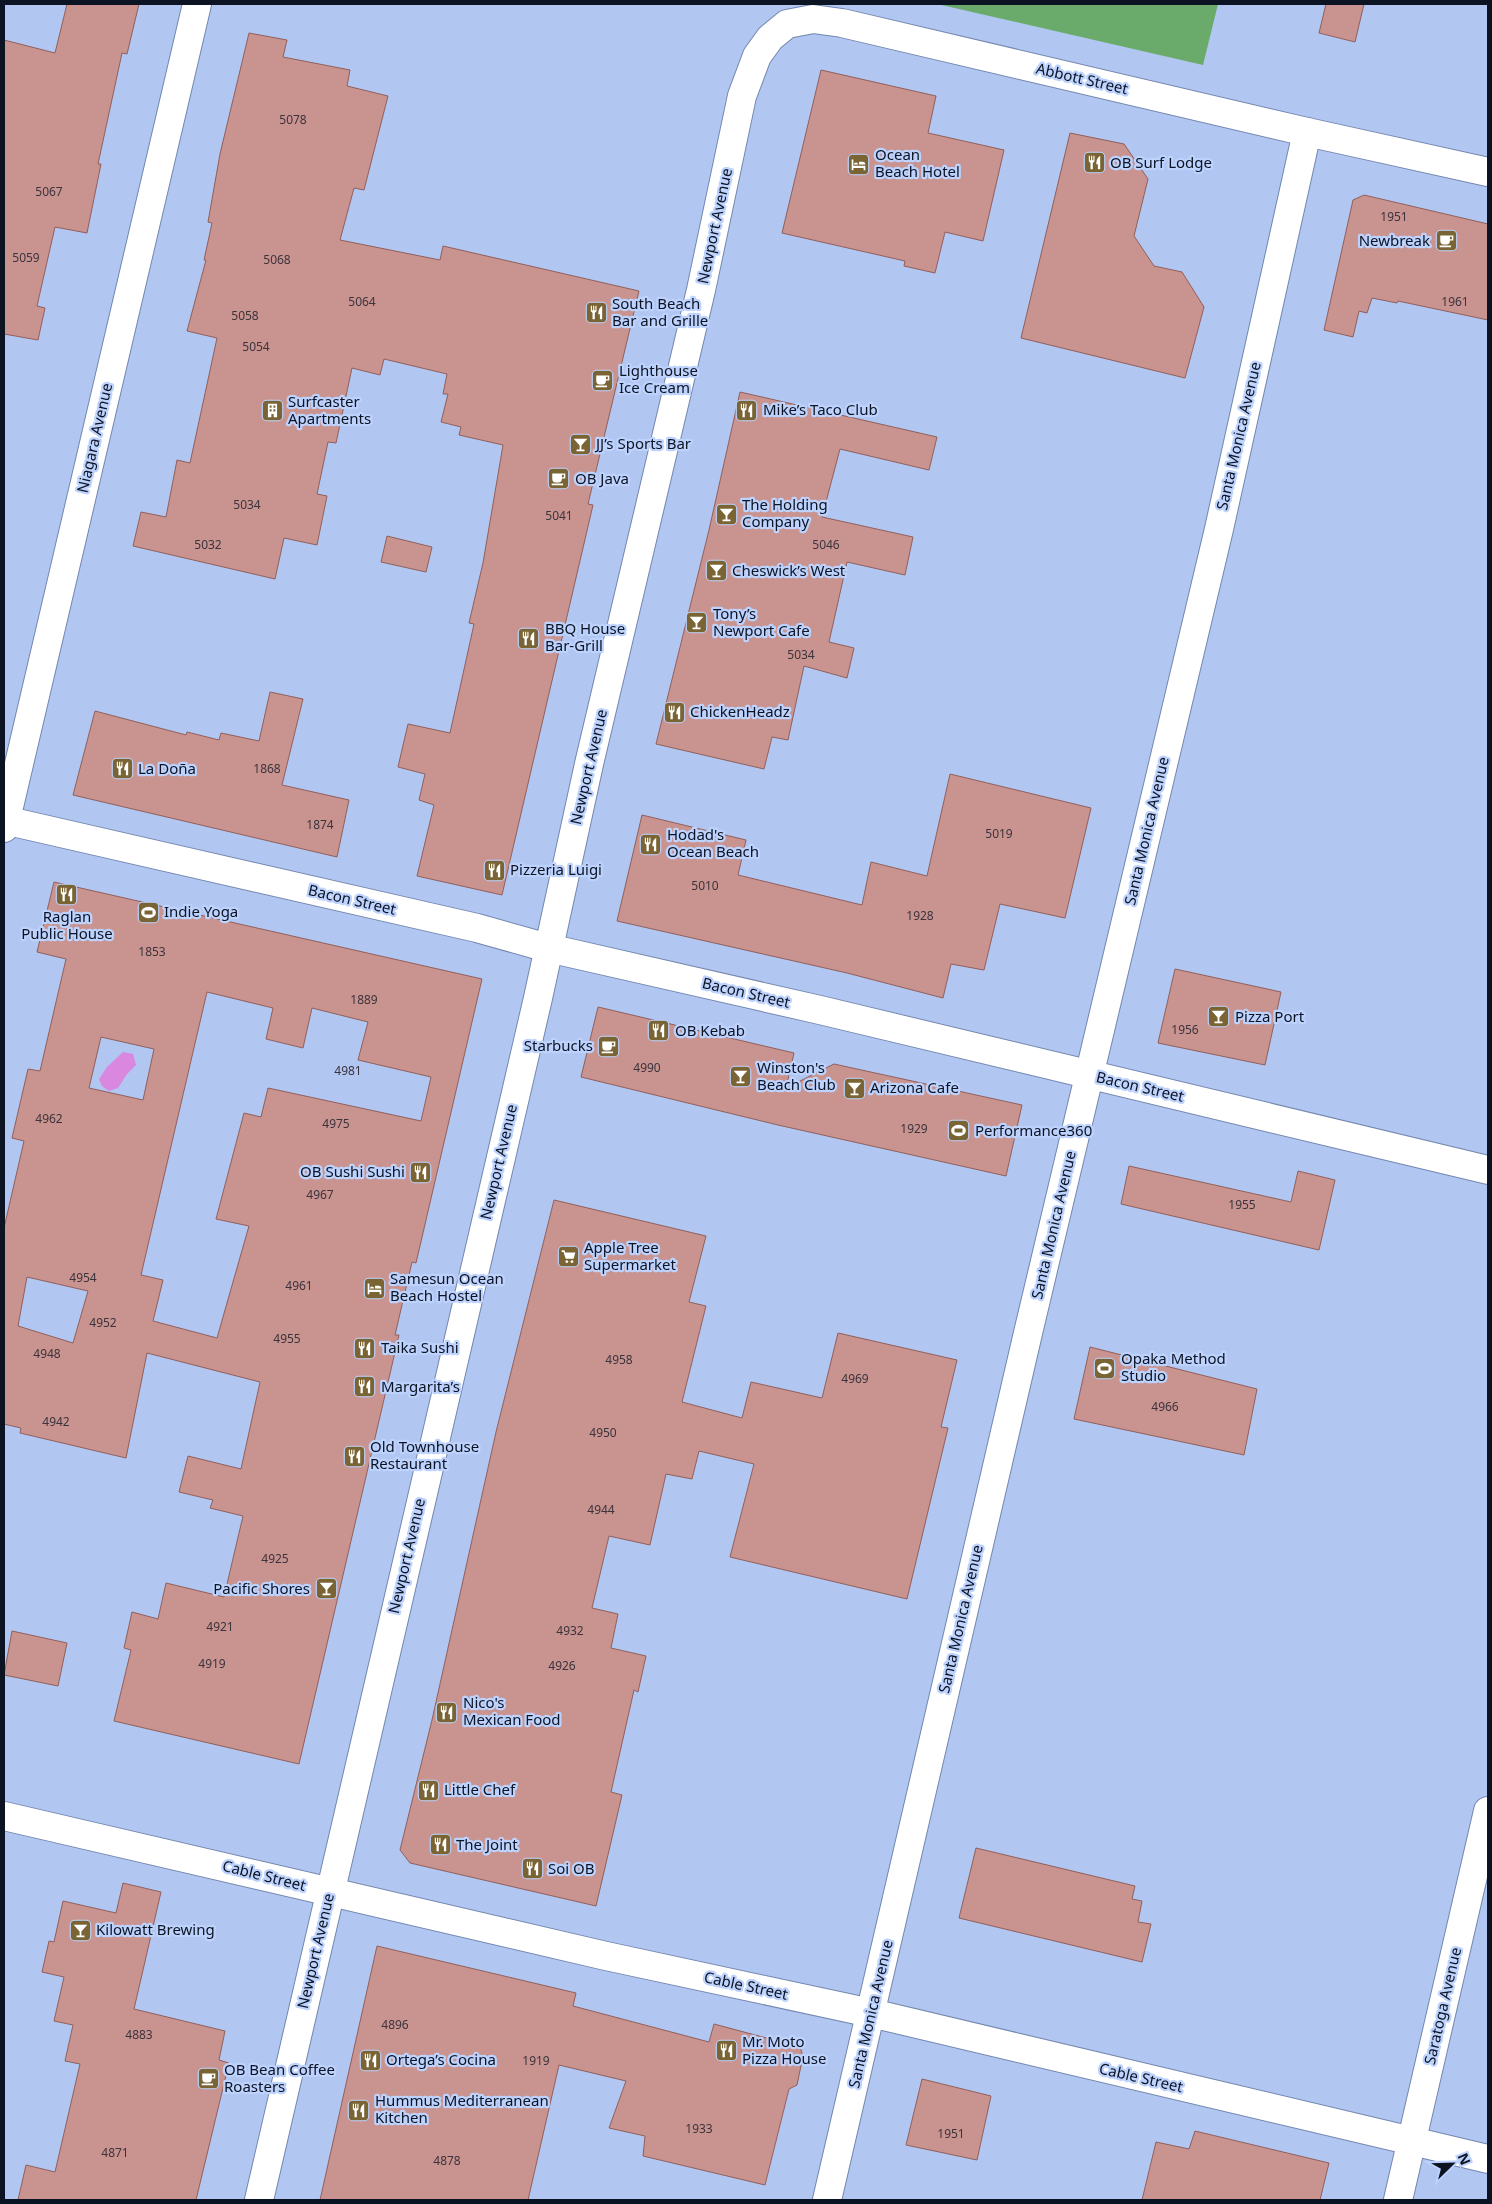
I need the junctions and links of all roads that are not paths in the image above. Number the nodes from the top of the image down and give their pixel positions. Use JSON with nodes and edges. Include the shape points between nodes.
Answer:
{"nodes":[{"id":1,"x":197,"y":4,"type":"edge"},
{"id":2,"x":737,"y":123,"type":"joint"},
{"id":3,"x":1306,"y":132,"type":"junction"},
{"id":4,"x":1488,"y":172,"type":"edge"},
{"id":5,"x":4,"y":823,"type":"edge"},
{"id":6,"x":548,"y":948,"type":"junction"},
{"id":7,"x":1089,"y":1075,"type":"junction"},
{"id":8,"x":1488,"y":1170,"type":"edge"},
{"id":9,"x":1488,"y":1811,"type":"edge"},
{"id":10,"x":4,"y":1816,"type":"edge"},
{"id":11,"x":330,"y":1892,"type":"junction"},
{"id":12,"x":871,"y":2013,"type":"junction"},
{"id":13,"x":1412,"y":2141,"type":"junction"},
{"id":14,"x":1488,"y":2159,"type":"edge"},
{"id":15,"x":258,"y":2200,"type":"edge"},
{"id":16,"x":827,"y":2200,"type":"edge"},
{"id":17,"x":1398,"y":2200,"type":"edge"}],
"edges":[{"from":1,"to":5,"type":"street","name":"Niagara Avenue"},
{"from":2,"to":3,"type":"street","name":"Abbott Street","via":[[748,76],[770,38],[787,24],[813,19],[842,23]]},
{"from":2,"to":6,"type":"street","name":"Newport Avenue"},
{"from":3,"to":4,"type":"street","name":"Abbott Street"},
{"from":3,"to":7,"type":"street","name":"Santa Monica Avenue","via":[[1219,529]]},
{"from":5,"to":6,"type":"street","name":"Bacon Street","via":[[477,928]]},
{"from":6,"to":7,"type":"street","name":"Bacon Street"},
{"from":6,"to":11,"type":"street","name":"Newport Avenue"},
{"from":7,"to":8,"type":"street","name":"Bacon Street"},
{"from":7,"to":12,"type":"street","name":"Santa Monica Avenue"},
{"from":9,"to":13,"type":"street","name":"Saratoga Avenue"},
{"from":10,"to":11,"type":"street","name":"Cable Street"},
{"from":11,"to":12,"type":"street","name":"Cable Street"},
{"from":11,"to":15,"type":"street","name":"Newport Avenue"},
{"from":12,"to":13,"type":"street","name":"Cable Street"},
{"from":12,"to":16,"type":"street","name":"Santa Monica Avenue"},
{"from":13,"to":14,"type":"street","name":"Cable Street"},
{"from":13,"to":17,"type":"street","name":"Saratoga Avenue"}]}
